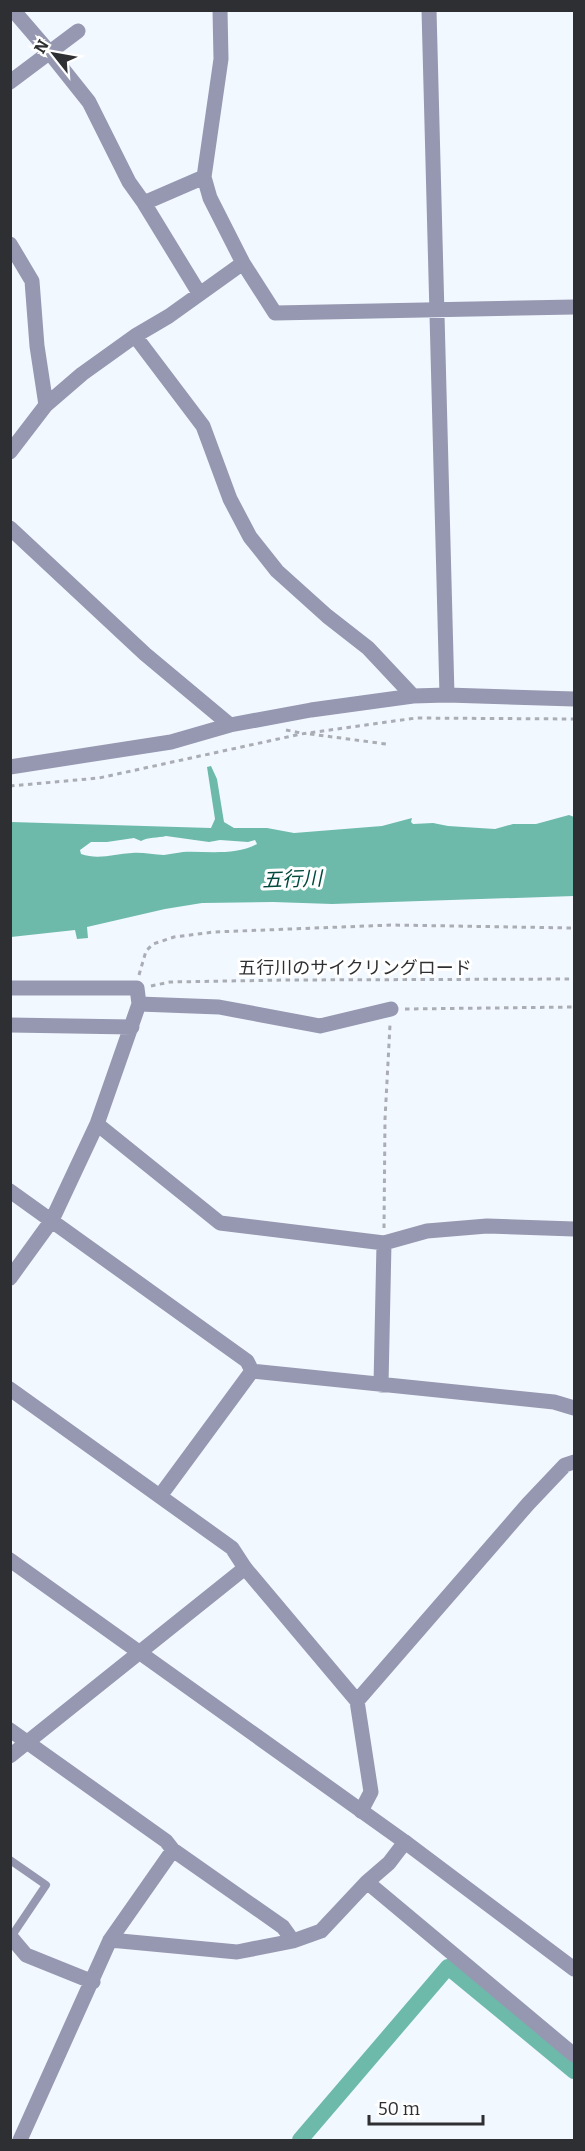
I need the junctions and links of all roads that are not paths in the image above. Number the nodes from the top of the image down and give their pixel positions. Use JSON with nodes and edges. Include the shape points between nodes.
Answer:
{"nodes":[{"id":1,"x":12,"y":10,"type":"edge"},
{"id":2,"x":220,"y":10,"type":"edge"},
{"id":3,"x":429,"y":10,"type":"edge"},
{"id":4,"x":78,"y":31,"type":"dead end"},
{"id":5,"x":50,"y":52,"type":"junction"},
{"id":6,"x":10,"y":82,"type":"edge"},
{"id":7,"x":204,"y":177,"type":"junction"},
{"id":8,"x":144,"y":202,"type":"junction"},
{"id":9,"x":10,"y":244,"type":"edge"},
{"id":10,"x":243,"y":263,"type":"junction"},
{"id":11,"x":199,"y":293,"type":"junction"},
{"id":12,"x":574,"y":307,"type":"edge"},
{"id":13,"x":437,"y":310,"type":"junction"},
{"id":14,"x":135,"y":336,"type":"junction"},
{"id":15,"x":46,"y":405,"type":"junction"},
{"id":16,"x":10,"y":452,"type":"edge"},
{"id":17,"x":10,"y":528,"type":"edge"},
{"id":18,"x":447,"y":695,"type":"junction"},
{"id":19,"x":413,"y":696,"type":"junction"},
{"id":20,"x":574,"y":699,"type":"edge"},
{"id":21,"x":230,"y":725,"type":"junction"},
{"id":22,"x":10,"y":767,"type":"edge"},
{"id":23,"x":10,"y":988,"type":"edge"},
{"id":24,"x":139,"y":1004,"type":"junction"},
{"id":25,"x":391,"y":1009,"type":"road end"},
{"id":26,"x":10,"y":1025,"type":"edge"},
{"id":27,"x":132,"y":1027,"type":"junction"},
{"id":28,"x":97,"y":1124,"type":"junction"},
{"id":29,"x":10,"y":1191,"type":"edge"},
{"id":30,"x":52,"y":1220,"type":"junction"},
{"id":31,"x":574,"y":1229,"type":"edge"},
{"id":32,"x":384,"y":1243,"type":"junction"},
{"id":33,"x":10,"y":1278,"type":"edge"},
{"id":34,"x":252,"y":1371,"type":"junction"},
{"id":35,"x":381,"y":1385,"type":"junction"},
{"id":36,"x":10,"y":1389,"type":"edge"},
{"id":37,"x":574,"y":1408,"type":"edge"},
{"id":38,"x":574,"y":1462,"type":"edge"},
{"id":39,"x":160,"y":1496,"type":"junction"},
{"id":40,"x":10,"y":1560,"type":"edge"},
{"id":41,"x":245,"y":1568,"type":"junction"},
{"id":42,"x":139,"y":1652,"type":"junction"},
{"id":43,"x":357,"y":1701,"type":"junction"},
{"id":44,"x":10,"y":1730,"type":"edge"},
{"id":45,"x":28,"y":1742,"type":"junction"},
{"id":46,"x":10,"y":1756,"type":"edge"},
{"id":47,"x":361,"y":1811,"type":"junction"},
{"id":48,"x":405,"y":1842,"type":"junction"},
{"id":49,"x":173,"y":1850,"type":"junction"},
{"id":50,"x":10,"y":1860,"type":"edge"},
{"id":51,"x":367,"y":1882,"type":"junction"},
{"id":52,"x":11,"y":1936,"type":"edge"},
{"id":53,"x":110,"y":1940,"type":"junction"},
{"id":54,"x":293,"y":1941,"type":"junction"},
{"id":55,"x":574,"y":1968,"type":"edge"},
{"id":56,"x":93,"y":1982,"type":"junction"},
{"id":57,"x":574,"y":2055,"type":"edge"},
{"id":58,"x":20,"y":2140,"type":"edge"}],
"edges":[{"from":1,"to":5,"type":"street"},
{"from":2,"to":7,"type":"street","via":[[221,59]]},
{"from":3,"to":13,"type":"street"},
{"from":4,"to":5,"type":"street"},
{"from":5,"to":6,"type":"street"},
{"from":5,"to":8,"type":"street","via":[[89,102],[129,182]]},
{"from":7,"to":8,"type":"street"},
{"from":7,"to":10,"type":"street","via":[[210,198]]},
{"from":8,"to":11,"type":"street"},
{"from":9,"to":15,"type":"street","via":[[32,281]]},
{"from":10,"to":11,"type":"street"},
{"from":10,"to":13,"type":"street","via":[[275,313]]},
{"from":11,"to":14,"type":"street"},
{"from":12,"to":13,"type":"street"},
{"from":13,"to":18,"type":"street"},
{"from":14,"to":15,"type":"street"},
{"from":14,"to":19,"type":"street","via":[[203,426],[230,499],[277,571],[368,648]]},
{"from":15,"to":16,"type":"street"},
{"from":17,"to":21,"type":"street","via":[[145,654]]},
{"from":18,"to":19,"type":"street"},
{"from":18,"to":20,"type":"street"},
{"from":19,"to":21,"type":"street"},
{"from":21,"to":22,"type":"street","via":[[171,742]]},
{"from":23,"to":24,"type":"street","via":[[137,988]]},
{"from":24,"to":25,"type":"street","via":[[219,1007],[320,1026]]},
{"from":24,"to":27,"type":"street"},
{"from":26,"to":27,"type":"street"},
{"from":27,"to":28,"type":"street"},
{"from":28,"to":30,"type":"street"},
{"from":28,"to":32,"type":"street","via":[[220,1223]]},
{"from":29,"to":30,"type":"street"},
{"from":30,"to":33,"type":"street"},
{"from":30,"to":34,"type":"street","via":[[247,1361]]},
{"from":31,"to":32,"type":"street","via":[[488,1226],[427,1231]]},
{"from":32,"to":35,"type":"street"},
{"from":34,"to":35,"type":"street"},
{"from":34,"to":39,"type":"street"},
{"from":35,"to":37,"type":"street","via":[[554,1402]]},
{"from":36,"to":39,"type":"street"},
{"from":38,"to":43,"type":"street","via":[[565,1465],[528,1504]]},
{"from":39,"to":41,"type":"street","via":[[232,1548]]},
{"from":40,"to":42,"type":"street"},
{"from":41,"to":42,"type":"street"},
{"from":41,"to":43,"type":"street"},
{"from":42,"to":45,"type":"street"},
{"from":42,"to":47,"type":"street"},
{"from":43,"to":47,"type":"street","via":[[371,1792]]},
{"from":44,"to":45,"type":"street"},
{"from":45,"to":46,"type":"street"},
{"from":45,"to":49,"type":"street","via":[[166,1841]]},
{"from":47,"to":48,"type":"street"},
{"from":48,"to":51,"type":"street"},
{"from":48,"to":55,"type":"street"},
{"from":49,"to":53,"type":"street"},
{"from":49,"to":54,"type":"street","via":[[283,1927]]},
{"from":50,"to":52,"type":"lane","via":[[46,1885]]},
{"from":51,"to":54,"type":"street","via":[[321,1931]]},
{"from":51,"to":57,"type":"street"},
{"from":52,"to":56,"type":"street","via":[[26,1955]]},
{"from":53,"to":54,"type":"street","via":[[237,1952]]},
{"from":53,"to":56,"type":"street"},
{"from":56,"to":58,"type":"street"}]}
